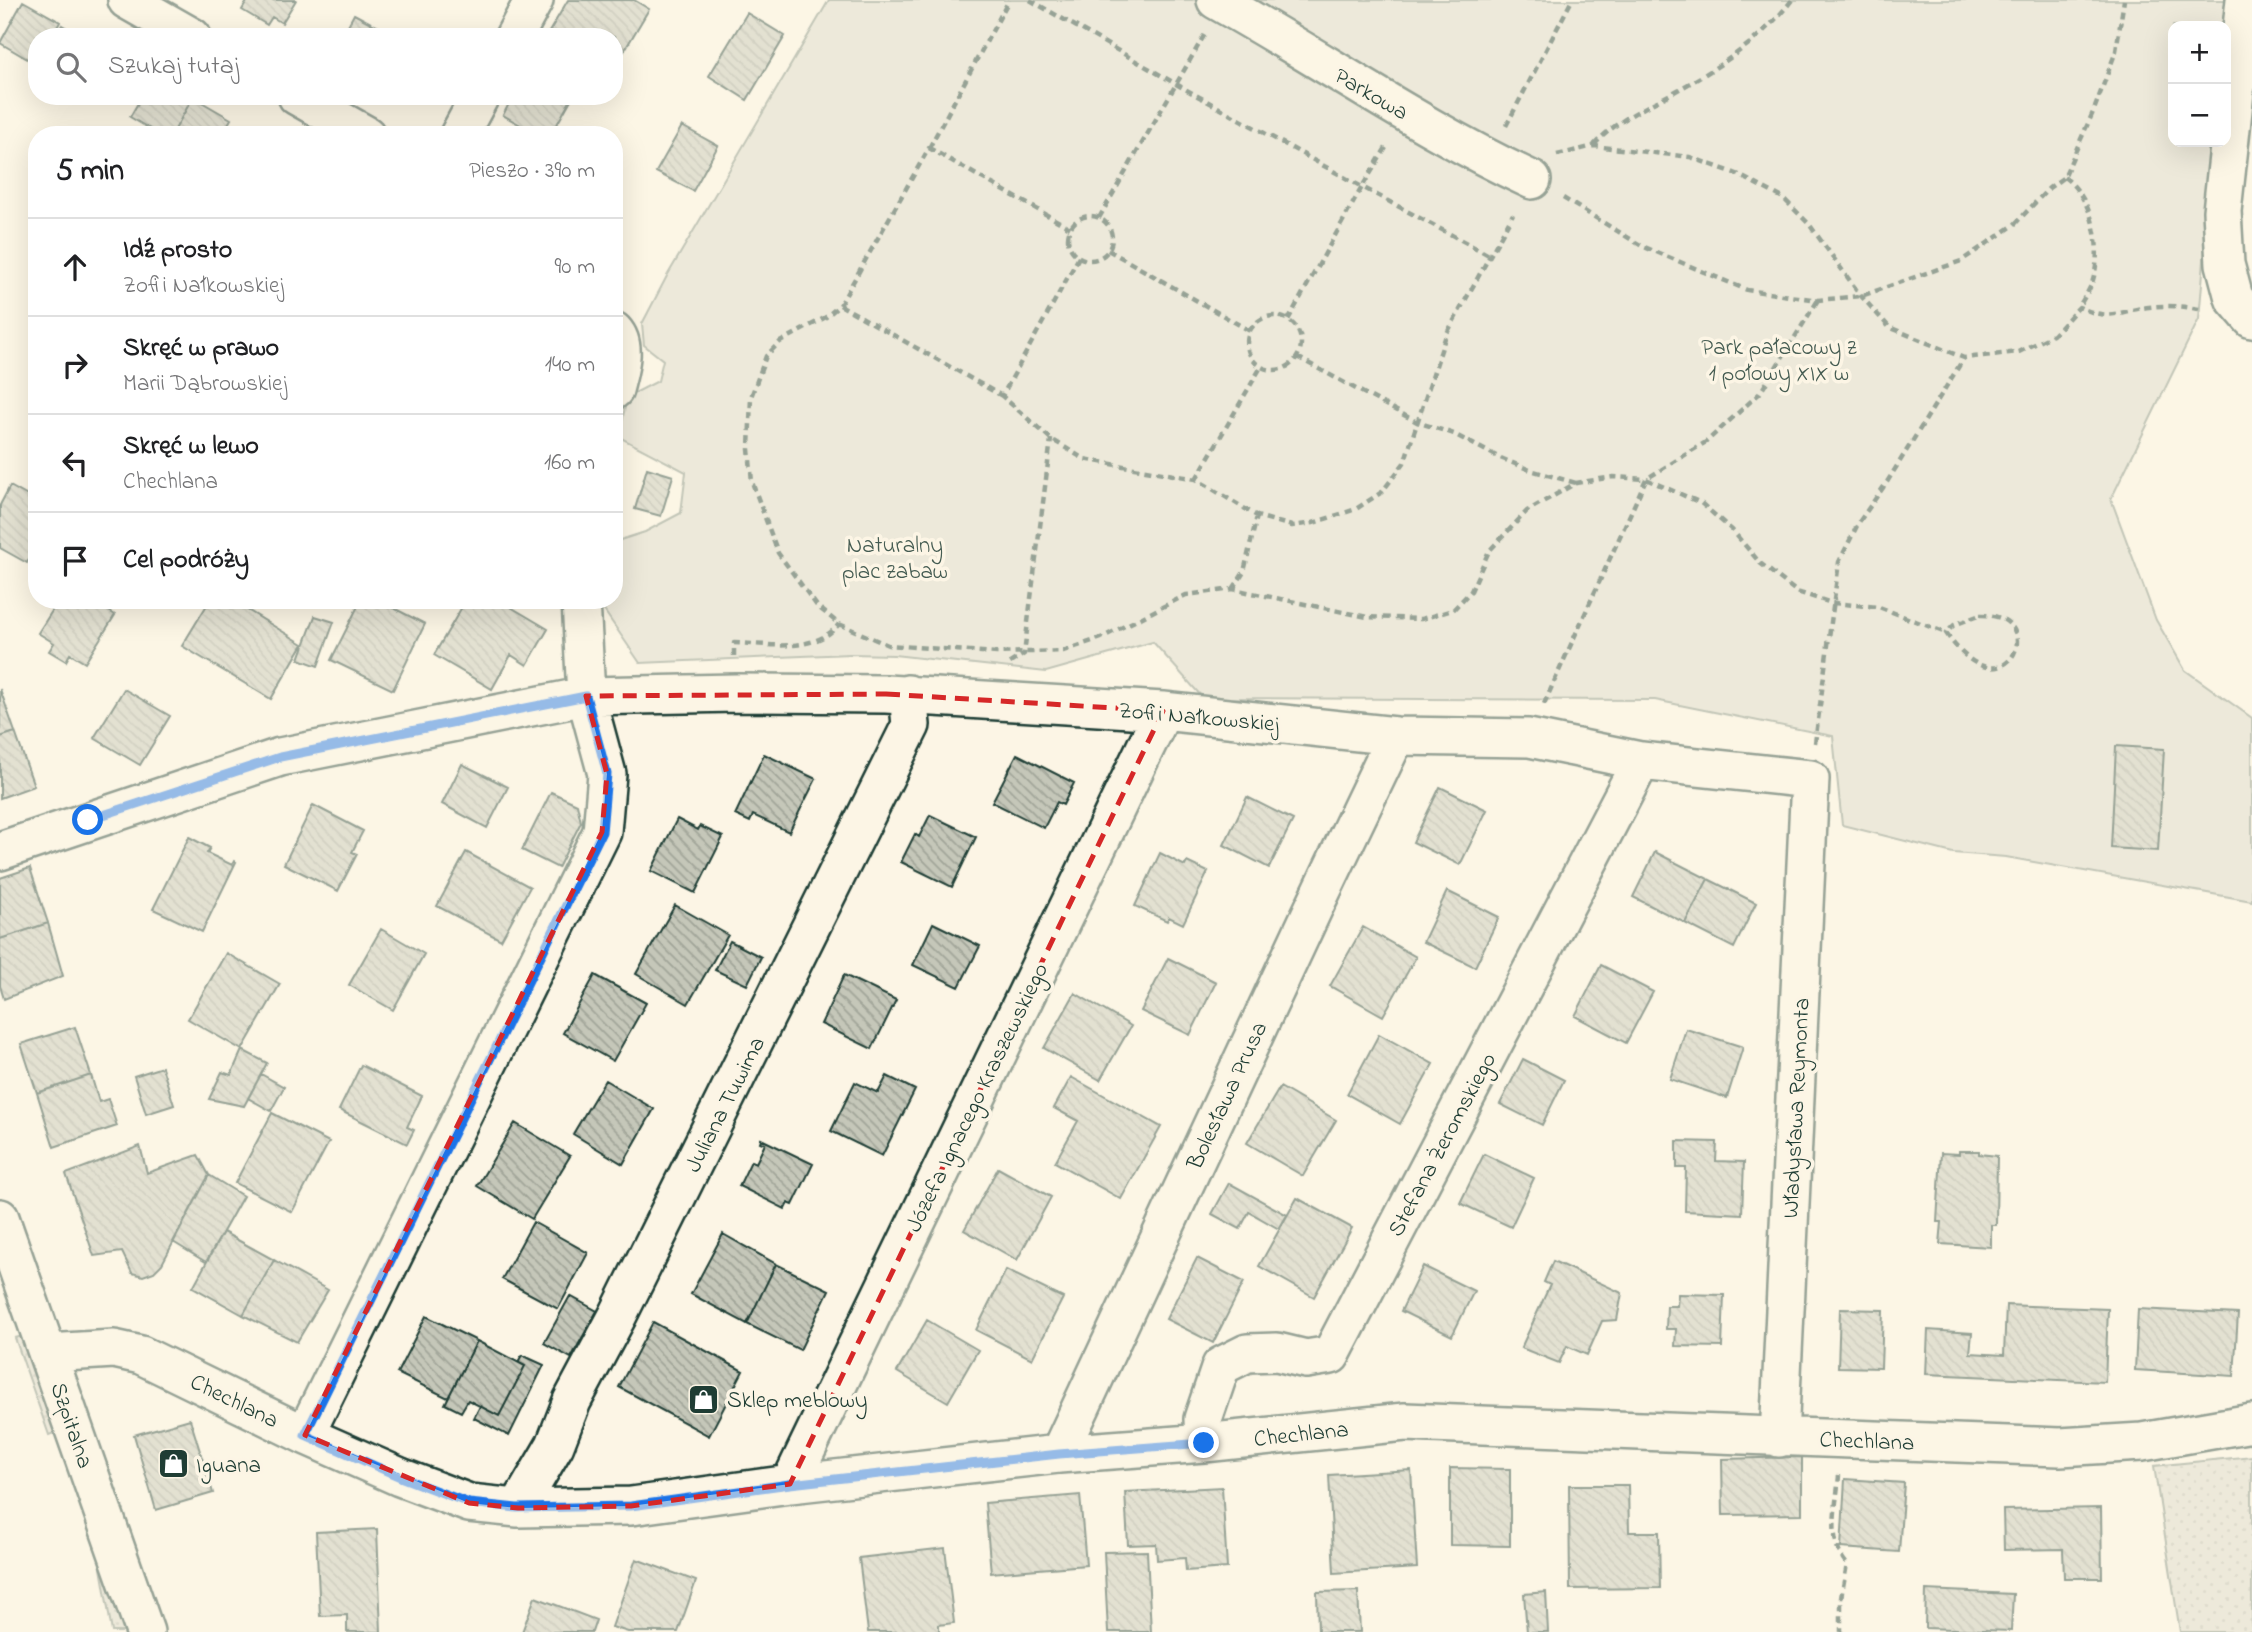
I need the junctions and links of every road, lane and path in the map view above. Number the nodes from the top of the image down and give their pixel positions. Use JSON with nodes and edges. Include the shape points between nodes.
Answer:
{"nodes":[{"id":1,"x":127,"y":0,"type":"edge"},
{"id":2,"x":534,"y":0,"type":"edge"},
{"id":3,"x":1009,"y":0,"type":"edge"},
{"id":4,"x":1030,"y":0,"type":"edge"},
{"id":5,"x":1572,"y":0,"type":"edge"},
{"id":6,"x":1792,"y":0,"type":"edge"},
{"id":7,"x":2124,"y":0,"type":"edge"},
{"id":8,"x":2245,"y":0,"type":"edge"},
{"id":9,"x":1219,"y":2,"type":"edge"},
{"id":10,"x":176,"y":28,"type":"edge"},
{"id":11,"x":519,"y":28,"type":"edge"},
{"id":12,"x":1176,"y":84,"type":"junction"},
{"id":13,"x":314,"y":105,"type":"edge"},
{"id":14,"x":475,"y":105,"type":"edge"},
{"id":15,"x":1406,"y":113,"type":"junction"},
{"id":16,"x":350,"y":126,"type":"edge"},
{"id":17,"x":464,"y":126,"type":"edge"},
{"id":18,"x":929,"y":148,"type":"junction"},
{"id":19,"x":1489,"y":160,"type":"junction"},
{"id":20,"x":2064,"y":177,"type":"junction"},
{"id":21,"x":1532,"y":180,"type":"joint"},
{"id":22,"x":1363,"y":187,"type":"junction"},
{"id":23,"x":1571,"y":202,"type":"dead end"},
{"id":24,"x":1099,"y":218,"type":"junction"},
{"id":25,"x":1070,"y":228,"type":"junction"},
{"id":26,"x":1108,"y":250,"type":"junction"},
{"id":27,"x":1489,"y":255,"type":"junction"},
{"id":28,"x":1079,"y":257,"type":"junction"},
{"id":29,"x":1861,"y":296,"type":"junction"},
{"id":30,"x":1818,"y":300,"type":"junction"},
{"id":31,"x":840,"y":305,"type":"junction"},
{"id":32,"x":2079,"y":307,"type":"junction"},
{"id":33,"x":2243,"y":308,"type":"edge"},
{"id":34,"x":1288,"y":320,"type":"junction"},
{"id":35,"x":1250,"y":331,"type":"junction"},
{"id":36,"x":1297,"y":357,"type":"junction"},
{"id":37,"x":1964,"y":358,"type":"junction"},
{"id":38,"x":1261,"y":367,"type":"junction"},
{"id":39,"x":1002,"y":397,"type":"junction"},
{"id":40,"x":1417,"y":422,"type":"junction"},
{"id":41,"x":1051,"y":439,"type":"junction"},
{"id":42,"x":1646,"y":479,"type":"junction"},
{"id":43,"x":1196,"y":480,"type":"junction"},
{"id":44,"x":1576,"y":483,"type":"junction"},
{"id":45,"x":1257,"y":516,"type":"junction"},
{"id":46,"x":1233,"y":589,"type":"junction"},
{"id":47,"x":1832,"y":603,"type":"junction"},
{"id":48,"x":581,"y":609,"type":"edge"},
{"id":49,"x":839,"y":624,"type":"junction"},
{"id":50,"x":1946,"y":633,"type":"junction"},
{"id":51,"x":1024,"y":654,"type":"junction"},
{"id":52,"x":736,"y":693,"type":"junction"},
{"id":53,"x":908,"y":694,"type":"junction"},
{"id":54,"x":586,"y":696,"type":"junction"},
{"id":55,"x":1163,"y":711,"type":"junction"},
{"id":56,"x":1396,"y":736,"type":"junction"},
{"id":57,"x":1529,"y":738,"type":"junction"},
{"id":58,"x":1641,"y":761,"type":"junction"},
{"id":59,"x":1810,"y":779,"type":"junction"},
{"id":60,"x":0,"y":850,"type":"edge"},
{"id":61,"x":0,"y":1218,"type":"edge"},
{"id":62,"x":48,"y":1353,"type":"junction"},
{"id":63,"x":2252,"y":1423,"type":"edge"},
{"id":64,"x":305,"y":1435,"type":"junction"},
{"id":65,"x":1779,"y":1438,"type":"junction"},
{"id":66,"x":1841,"y":1439,"type":"junction"},
{"id":67,"x":1204,"y":1443,"type":"junction"},
{"id":68,"x":1059,"y":1454,"type":"junction"},
{"id":69,"x":790,"y":1484,"type":"junction"},
{"id":70,"x":517,"y":1508,"type":"junction"},
{"id":71,"x":145,"y":1632,"type":"edge"},
{"id":72,"x":1841,"y":1632,"type":"edge"}],
"edges":[{"from":1,"to":10,"type":"street"},
{"from":2,"to":11,"type":"street"},
{"from":3,"to":18,"type":"path"},
{"from":4,"to":12,"type":"path"},
{"from":5,"to":19,"type":"path"},
{"from":6,"to":29,"type":"path","via":[[1776,21],[1730,60],[1636,110],[1594,146],[1690,157],[1783,198],[1809,224]]},
{"from":7,"to":20,"type":"path","via":[[2116,51]]},
{"from":8,"to":33,"type":"street","via":[[2222,211],[2225,264]]},
{"from":9,"to":12,"type":"path"},
{"from":9,"to":15,"type":"street","name":"Parkowa"},
{"from":12,"to":22,"type":"path"},
{"from":12,"to":24,"type":"path"},
{"from":13,"to":16,"type":"street"},
{"from":14,"to":17,"type":"street"},
{"from":15,"to":19,"type":"street","name":"Parkowa"},
{"from":15,"to":22,"type":"path"},
{"from":18,"to":25,"type":"path"},
{"from":18,"to":31,"type":"path"},
{"from":19,"to":21,"type":"street","name":"Parkowa"},
{"from":20,"to":29,"type":"path","via":[[2014,225],[1961,261]]},
{"from":20,"to":32,"type":"path","via":[[2074,184],[2088,209],[2096,235],[2092,282]]},
{"from":21,"to":27,"type":"path"},
{"from":22,"to":27,"type":"path"},
{"from":22,"to":34,"type":"path"},
{"from":23,"to":30,"type":"path","via":[[1642,246],[1747,289]]},
{"from":24,"to":25,"type":"path","via":[[1086,216]]},
{"from":24,"to":26,"type":"path","via":[[1110,228]]},
{"from":25,"to":28,"type":"path","via":[[1068,241]]},
{"from":26,"to":28,"type":"path","via":[[1092,260]]},
{"from":26,"to":35,"type":"path"},
{"from":27,"to":40,"type":"path","via":[[1446,335]]},
{"from":28,"to":39,"type":"path"},
{"from":29,"to":30,"type":"path"},
{"from":29,"to":37,"type":"path","via":[[1889,327]]},
{"from":30,"to":42,"type":"path","via":[[1760,393],[1706,442]]},
{"from":31,"to":39,"type":"path"},
{"from":31,"to":49,"type":"path","via":[[765,356],[751,397],[749,449],[752,482],[778,553],[817,606]]},
{"from":32,"to":33,"type":"path","via":[[2098,316],[2147,307]]},
{"from":32,"to":37,"type":"path","via":[[2053,335],[2020,352]]},
{"from":34,"to":35,"type":"path","via":[[1263,319]]},
{"from":34,"to":36,"type":"path","via":[[1301,341]]},
{"from":35,"to":38,"type":"path","via":[[1247,347]]},
{"from":36,"to":38,"type":"path","via":[[1277,370]]},
{"from":36,"to":40,"type":"path"},
{"from":37,"to":47,"type":"path","via":[[1859,522],[1839,562]]},
{"from":38,"to":43,"type":"path"},
{"from":39,"to":41,"type":"path"},
{"from":40,"to":44,"type":"path","via":[[1530,470]]},
{"from":40,"to":45,"type":"path","via":[[1404,463],[1382,492],[1356,509],[1292,526]]},
{"from":41,"to":43,"type":"path","via":[[1083,459]]},
{"from":41,"to":51,"type":"path"},
{"from":42,"to":44,"type":"path","via":[[1613,477]]},
{"from":42,"to":47,"type":"path","via":[[1701,503],[1732,530],[1760,564],[1797,592]]},
{"from":42,"to":57,"type":"path"},
{"from":43,"to":45,"type":"path"},
{"from":44,"to":46,"type":"path","via":[[1527,511],[1489,551],[1471,591],[1453,610],[1421,619],[1367,617]]},
{"from":45,"to":46,"type":"path","via":[[1244,572]]},
{"from":46,"to":51,"type":"path","via":[[1186,595],[1101,638],[1063,651]]},
{"from":47,"to":50,"type":"path","via":[[1879,607]]},
{"from":47,"to":59,"type":"path"},
{"from":48,"to":54,"type":"street"},
{"from":49,"to":51,"type":"path","via":[[888,645]]},
{"from":49,"to":52,"type":"path","via":[[830,635],[802,645],[734,643]]},
{"from":50,"to":50,"type":"path","via":[[1975,664],[1997,668],[2015,654],[2017,637],[2001,617],[1968,618]]},
{"from":52,"to":53,"type":"street","name":"Zofii Nałkowskiej"},
{"from":52,"to":54,"type":"street","name":"Zofii Nałkowskiej"},
{"from":53,"to":55,"type":"street","name":"Zofii Nałkowskiej"},
{"from":53,"to":70,"type":"street","name":"Juliana Tuwima","via":[[911,725],[572,1401],[555,1444]]},
{"from":54,"to":60,"type":"street","name":"Zofii Nałkowskiej","via":[[280,757]]},
{"from":54,"to":64,"type":"street","via":[[607,774],[602,832]]},
{"from":55,"to":56,"type":"street","name":"Zofii Nałkowskiej"},
{"from":55,"to":69,"type":"street","name":"Józefa Ignacego Kraszewskiego"},
{"from":56,"to":57,"type":"street","name":"Zofii Nałkowskiej"},
{"from":56,"to":68,"type":"street","name":"Bolesława Prusa"},
{"from":57,"to":58,"type":"street","name":"Zofii Nałkowskiej"},
{"from":58,"to":59,"type":"street","name":"Zofii Nałkowskiej"},
{"from":58,"to":67,"type":"street","name":"Stefana Żeromskiego","via":[[1331,1355],[1306,1359],[1278,1352],[1247,1353],[1220,1366],[1203,1419]]},
{"from":59,"to":65,"type":"street","name":"Władysława Reymonta"},
{"from":61,"to":62,"type":"street","name":"Szpitalna"},
{"from":62,"to":64,"type":"street","name":"Chechlana","via":[[114,1349],[141,1355]]},
{"from":62,"to":71,"type":"street","name":"Szpitalna"},
{"from":63,"to":66,"type":"street","name":"Chechlana","via":[[2142,1442],[2060,1447]]},
{"from":64,"to":70,"type":"street","name":"Chechlana","via":[[469,1503]]},
{"from":65,"to":66,"type":"street","name":"Chechlana"},
{"from":65,"to":67,"type":"street","name":"Chechlana","via":[[1405,1422]]},
{"from":66,"to":72,"type":"path","via":[[1834,1542],[1847,1564]]},
{"from":67,"to":68,"type":"street","name":"Chechlana"},
{"from":68,"to":69,"type":"street","name":"Chechlana"},
{"from":69,"to":70,"type":"street","name":"Chechlana","via":[[631,1506]]}]}
